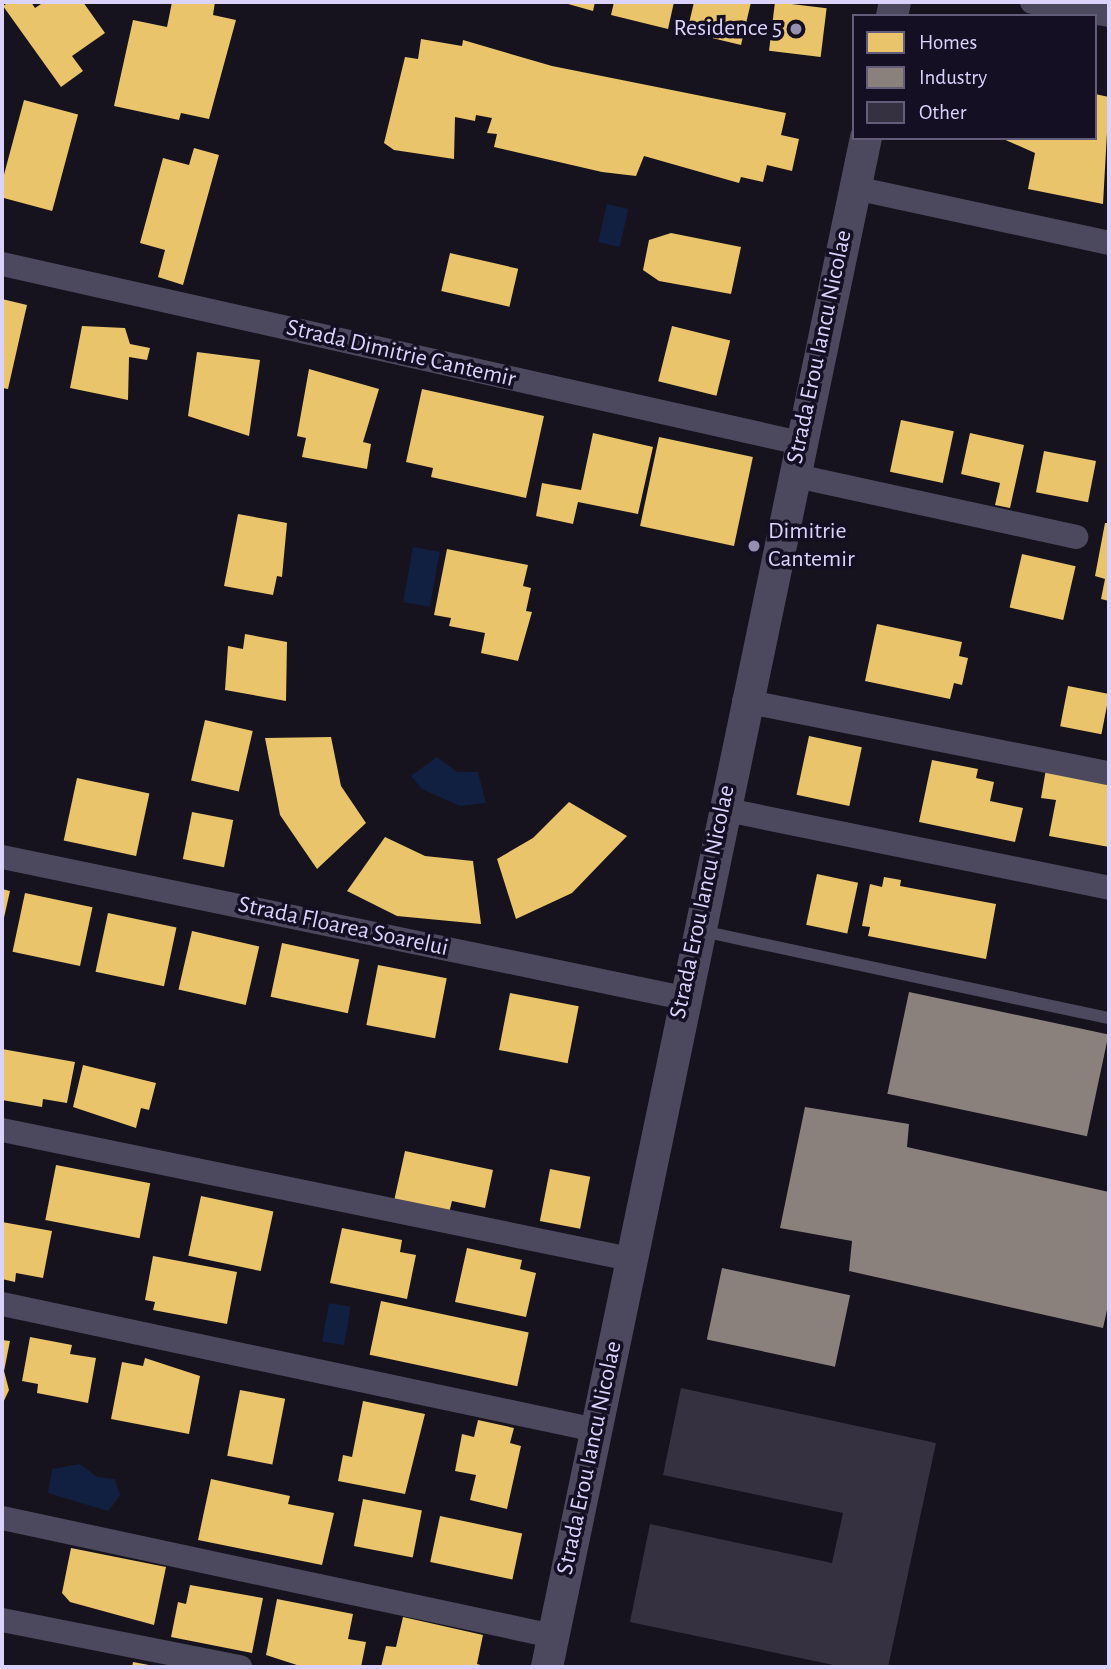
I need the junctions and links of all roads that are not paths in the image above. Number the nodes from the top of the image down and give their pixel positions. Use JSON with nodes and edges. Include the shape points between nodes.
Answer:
{"nodes":[{"id":1,"x":1032,"y":2,"type":"edge"},
{"id":2,"x":1109,"y":15,"type":"edge"},
{"id":3,"x":866,"y":140,"type":"edge"},
{"id":4,"x":855,"y":188,"type":"junction"},
{"id":5,"x":1109,"y":243,"type":"edge"},
{"id":6,"x":2,"y":264,"type":"edge"},
{"id":7,"x":800,"y":443,"type":"junction"},
{"id":8,"x":792,"y":475,"type":"junction"},
{"id":9,"x":1076,"y":537,"type":"dead end"},
{"id":10,"x":744,"y":701,"type":"junction"},
{"id":11,"x":1109,"y":772,"type":"edge"},
{"id":12,"x":722,"y":809,"type":"junction"},
{"id":13,"x":2,"y":857,"type":"edge"},
{"id":14,"x":1109,"y":888,"type":"edge"},
{"id":15,"x":698,"y":930,"type":"junction"},
{"id":16,"x":684,"y":998,"type":"junction"},
{"id":17,"x":1109,"y":1018,"type":"edge"},
{"id":18,"x":2,"y":1130,"type":"edge"},
{"id":19,"x":631,"y":1259,"type":"junction"},
{"id":20,"x":2,"y":1304,"type":"edge"},
{"id":21,"x":596,"y":1430,"type":"junction"},
{"id":22,"x":2,"y":1518,"type":"edge"},
{"id":23,"x":2,"y":1620,"type":"edge"},
{"id":24,"x":553,"y":1636,"type":"junction"},
{"id":25,"x":240,"y":1667,"type":"edge"},
{"id":26,"x":547,"y":1667,"type":"edge"}],
"edges":[{"from":1,"to":2,"type":"street"},
{"from":3,"to":4,"type":"street","name":"Strada Erou Iancu Nicolae"},
{"from":4,"to":5,"type":"street"},
{"from":4,"to":7,"type":"street","name":"Strada Erou Iancu Nicolae"},
{"from":6,"to":7,"type":"street","name":"Strada Dimitrie Cantemir"},
{"from":7,"to":8,"type":"street","name":"Strada Erou Iancu Nicolae"},
{"from":8,"to":9,"type":"street"},
{"from":8,"to":10,"type":"street","name":"Strada Erou Iancu Nicolae"},
{"from":10,"to":11,"type":"street"},
{"from":10,"to":12,"type":"street","name":"Strada Erou Iancu Nicolae"},
{"from":12,"to":14,"type":"street"},
{"from":12,"to":15,"type":"street","name":"Strada Erou Iancu Nicolae"},
{"from":13,"to":16,"type":"street","name":"Strada Floarea Soarelui"},
{"from":15,"to":16,"type":"street","name":"Strada Erou Iancu Nicolae"},
{"from":15,"to":17,"type":"lane"},
{"from":16,"to":19,"type":"street","name":"Strada Erou Iancu Nicolae"},
{"from":18,"to":19,"type":"street"},
{"from":19,"to":21,"type":"street","name":"Strada Erou Iancu Nicolae"},
{"from":20,"to":21,"type":"street"},
{"from":21,"to":24,"type":"street","name":"Strada Erou Iancu Nicolae"},
{"from":22,"to":24,"type":"street"},
{"from":23,"to":25,"type":"street"},
{"from":24,"to":26,"type":"street","name":"Strada Erou Iancu Nicolae"}]}
